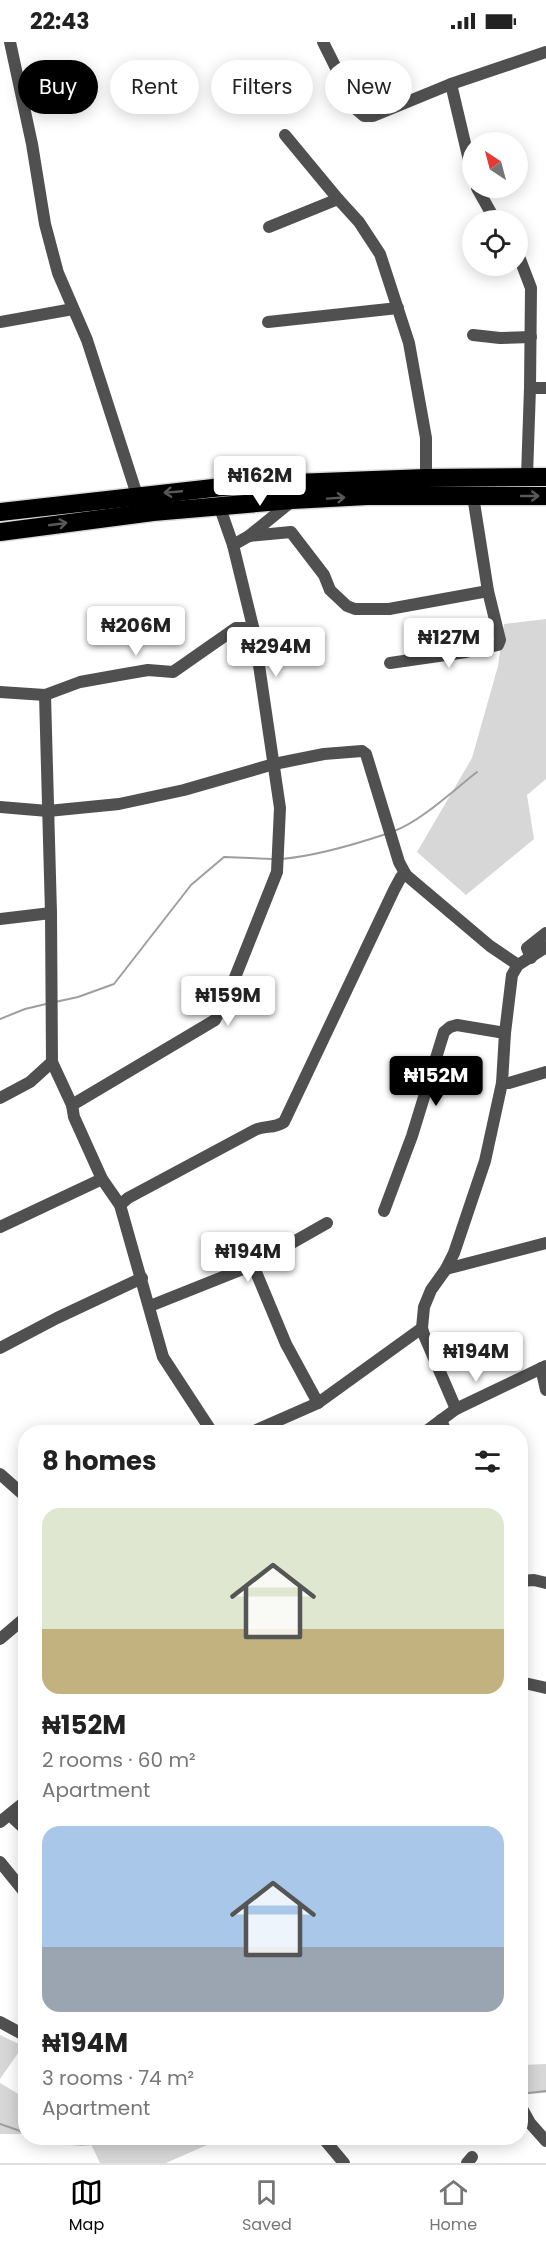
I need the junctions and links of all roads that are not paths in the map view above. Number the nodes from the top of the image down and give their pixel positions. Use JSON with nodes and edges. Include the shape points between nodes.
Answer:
{"nodes":[{"id":1,"x":10,"y":42,"type":"edge"},
{"id":2,"x":323,"y":42,"type":"edge"},
{"id":3,"x":546,"y":52,"type":"edge"},
{"id":4,"x":451,"y":84,"type":"junction"},
{"id":5,"x":462,"y":132,"type":"edge"},
{"id":6,"x":285,"y":135,"type":"dead end"},
{"id":7,"x":338,"y":199,"type":"junction"},
{"id":8,"x":269,"y":227,"type":"dead end"},
{"id":9,"x":526,"y":276,"type":"edge"},
{"id":10,"x":398,"y":308,"type":"junction"},
{"id":11,"x":73,"y":309,"type":"junction"},
{"id":12,"x":0,"y":322,"type":"edge"},
{"id":13,"x":268,"y":322,"type":"dead end"},
{"id":14,"x":472,"y":335,"type":"dead end"},
{"id":15,"x":531,"y":337,"type":"junction"},
{"id":16,"x":531,"y":388,"type":"junction"},
{"id":17,"x":546,"y":388,"type":"edge"},
{"id":18,"x":526,"y":476,"type":"junction"},
{"id":19,"x":546,"y":477,"type":"edge"},
{"id":20,"x":426,"y":478,"type":"junction"},
{"id":21,"x":137,"y":495,"type":"junction"},
{"id":22,"x":473,"y":496,"type":"junction"},
{"id":23,"x":546,"y":496,"type":"edge"},
{"id":24,"x":292,"y":500,"type":"junction"},
{"id":25,"x":220,"y":508,"type":"junction"},
{"id":26,"x":0,"y":512,"type":"edge"},
{"id":27,"x":0,"y":532,"type":"edge"},
{"id":28,"x":249,"y":536,"type":"junction"},
{"id":29,"x":233,"y":545,"type":"junction"},
{"id":30,"x":488,"y":591,"type":"junction"},
{"id":31,"x":254,"y":631,"type":"junction"},
{"id":32,"x":390,"y":663,"type":"dead end"},
{"id":33,"x":0,"y":692,"type":"edge"},
{"id":34,"x":45,"y":695,"type":"junction"},
{"id":35,"x":274,"y":764,"type":"junction"},
{"id":36,"x":0,"y":807,"type":"edge"},
{"id":37,"x":48,"y":811,"type":"junction"},
{"id":38,"x":406,"y":875,"type":"junction"},
{"id":39,"x":51,"y":914,"type":"junction"},
{"id":40,"x":0,"y":920,"type":"edge"},
{"id":41,"x":546,"y":933,"type":"edge"},
{"id":42,"x":546,"y":947,"type":"edge"},
{"id":43,"x":531,"y":958,"type":"junction"},
{"id":44,"x":518,"y":965,"type":"junction"},
{"id":45,"x":505,"y":1033,"type":"junction"},
{"id":46,"x":52,"y":1062,"type":"junction"},
{"id":47,"x":546,"y":1072,"type":"edge"},
{"id":48,"x":502,"y":1083,"type":"junction"},
{"id":49,"x":0,"y":1098,"type":"edge"},
{"id":50,"x":72,"y":1105,"type":"junction"},
{"id":51,"x":102,"y":1179,"type":"junction"},
{"id":52,"x":120,"y":1205,"type":"junction"},
{"id":53,"x":384,"y":1211,"type":"dead end"},
{"id":54,"x":327,"y":1223,"type":"dead end"},
{"id":55,"x":0,"y":1227,"type":"edge"},
{"id":56,"x":546,"y":1243,"type":"edge"},
{"id":57,"x":253,"y":1265,"type":"junction"},
{"id":58,"x":446,"y":1269,"type":"junction"},
{"id":59,"x":142,"y":1278,"type":"junction"},
{"id":60,"x":150,"y":1306,"type":"junction"},
{"id":61,"x":422,"y":1328,"type":"junction"},
{"id":62,"x":0,"y":1348,"type":"edge"},
{"id":63,"x":544,"y":1367,"type":"edge"},
{"id":64,"x":546,"y":1390,"type":"edge"},
{"id":65,"x":318,"y":1403,"type":"junction"},
{"id":66,"x":456,"y":1409,"type":"junction"},
{"id":67,"x":441,"y":1420,"type":"junction"},
{"id":68,"x":207,"y":1425,"type":"edge"},
{"id":69,"x":268,"y":1425,"type":"edge"},
{"id":70,"x":434,"y":1425,"type":"edge"},
{"id":71,"x":443,"y":1425,"type":"edge"},
{"id":72,"x":0,"y":1474,"type":"edge"},
{"id":73,"x":18,"y":1490,"type":"edge"},
{"id":74,"x":528,"y":1580,"type":"edge"},
{"id":75,"x":546,"y":1583,"type":"edge"},
{"id":76,"x":18,"y":1624,"type":"edge"},
{"id":77,"x":0,"y":1639,"type":"edge"},
{"id":78,"x":528,"y":1684,"type":"edge"},
{"id":79,"x":546,"y":1688,"type":"edge"},
{"id":80,"x":18,"y":1808,"type":"edge"},
{"id":81,"x":5,"y":1819,"type":"edge"},
{"id":82,"x":0,"y":1862,"type":"edge"},
{"id":83,"x":18,"y":1884,"type":"edge"},
{"id":84,"x":0,"y":2022,"type":"edge"},
{"id":85,"x":18,"y":2032,"type":"edge"},
{"id":86,"x":528,"y":2119,"type":"edge"},
{"id":87,"x":546,"y":2141,"type":"edge"},
{"id":88,"x":329,"y":2145,"type":"edge"},
{"id":89,"x":344,"y":2163,"type":"edge"}],
"edges":[{"from":1,"to":11,"type":"street","via":[[45,224],[57,273]]},
{"from":2,"to":4,"type":"street","via":[[357,110],[364,116],[373,116]]},
{"from":3,"to":4,"type":"street"},
{"from":4,"to":5,"type":"street"},
{"from":6,"to":7,"type":"street"},
{"from":7,"to":8,"type":"street"},
{"from":7,"to":10,"type":"street","via":[[380,254]]},
{"from":9,"to":15,"type":"street","via":[[531,288]]},
{"from":10,"to":13,"type":"street"},
{"from":10,"to":20,"type":"street","via":[[409,343],[426,438]]},
{"from":11,"to":12,"type":"street"},
{"from":11,"to":21,"type":"street","via":[[87,340]]},
{"from":14,"to":15,"type":"street"},
{"from":15,"to":16,"type":"street"},
{"from":16,"to":17,"type":"street"},
{"from":16,"to":18,"type":"street"},
{"from":18,"to":19,"type":"highway"},
{"from":18,"to":20,"type":"highway"},
{"from":20,"to":21,"type":"highway","one_way":true,"via":[[249,485]]},
{"from":21,"to":26,"type":"highway"},
{"from":22,"to":23,"type":"highway","one_way":true},
{"from":24,"to":22,"type":"highway","one_way":true},
{"from":22,"to":30,"type":"street"},
{"from":24,"to":25,"type":"highway"},
{"from":24,"to":28,"type":"street"},
{"from":27,"to":25,"type":"highway","one_way":true,"via":[[153,512]]},
{"from":25,"to":29,"type":"street"},
{"from":28,"to":29,"type":"street"},
{"from":28,"to":30,"type":"street","via":[[291,532],[324,574],[330,590],[355,609],[389,609]]},
{"from":29,"to":31,"type":"street"},
{"from":30,"to":32,"type":"street","via":[[498,645]]},
{"from":31,"to":34,"type":"street","via":[[236,628],[173,672],[148,670],[80,682]]},
{"from":31,"to":35,"type":"street"},
{"from":33,"to":34,"type":"street"},
{"from":34,"to":37,"type":"street"},
{"from":35,"to":37,"type":"street","via":[[119,804]]},
{"from":35,"to":38,"type":"street","via":[[362,751]]},
{"from":35,"to":50,"type":"street","via":[[280,808],[277,872],[214,1020]]},
{"from":36,"to":37,"type":"street"},
{"from":37,"to":39,"type":"street"},
{"from":38,"to":44,"type":"street"},
{"from":38,"to":52,"type":"street","via":[[394,890],[284,1122],[274,1128],[255,1130]]},
{"from":39,"to":40,"type":"street"},
{"from":39,"to":46,"type":"street"},
{"from":41,"to":43,"type":"street","via":[[526,948]]},
{"from":42,"to":43,"type":"street"},
{"from":43,"to":44,"type":"street"},
{"from":44,"to":45,"type":"street","via":[[509,986]]},
{"from":45,"to":48,"type":"street"},
{"from":45,"to":53,"type":"street","via":[[457,1025],[444,1032]]},
{"from":46,"to":49,"type":"street","via":[[30,1082]]},
{"from":46,"to":50,"type":"street"},
{"from":47,"to":48,"type":"street"},
{"from":48,"to":58,"type":"street","via":[[485,1161]]},
{"from":50,"to":51,"type":"street"},
{"from":51,"to":52,"type":"street"},
{"from":51,"to":55,"type":"street"},
{"from":52,"to":59,"type":"street"},
{"from":54,"to":57,"type":"street"},
{"from":56,"to":58,"type":"street"},
{"from":57,"to":60,"type":"street"},
{"from":57,"to":65,"type":"street","via":[[286,1344]]},
{"from":58,"to":61,"type":"street","via":[[424,1307]]},
{"from":59,"to":60,"type":"street"},
{"from":59,"to":62,"type":"street"},
{"from":60,"to":68,"type":"street","via":[[163,1357]]},
{"from":61,"to":65,"type":"street"},
{"from":61,"to":66,"type":"street"},
{"from":63,"to":64,"type":"street"},
{"from":63,"to":66,"type":"street"},
{"from":65,"to":69,"type":"street"},
{"from":66,"to":67,"type":"street"},
{"from":67,"to":70,"type":"street"},
{"from":67,"to":71,"type":"street"},
{"from":72,"to":73,"type":"street"},
{"from":74,"to":75,"type":"street"},
{"from":76,"to":77,"type":"street"},
{"from":78,"to":79,"type":"street"},
{"from":80,"to":81,"type":"street"},
{"from":82,"to":83,"type":"street"},
{"from":84,"to":85,"type":"street"},
{"from":86,"to":87,"type":"street"},
{"from":88,"to":89,"type":"street"}]}
